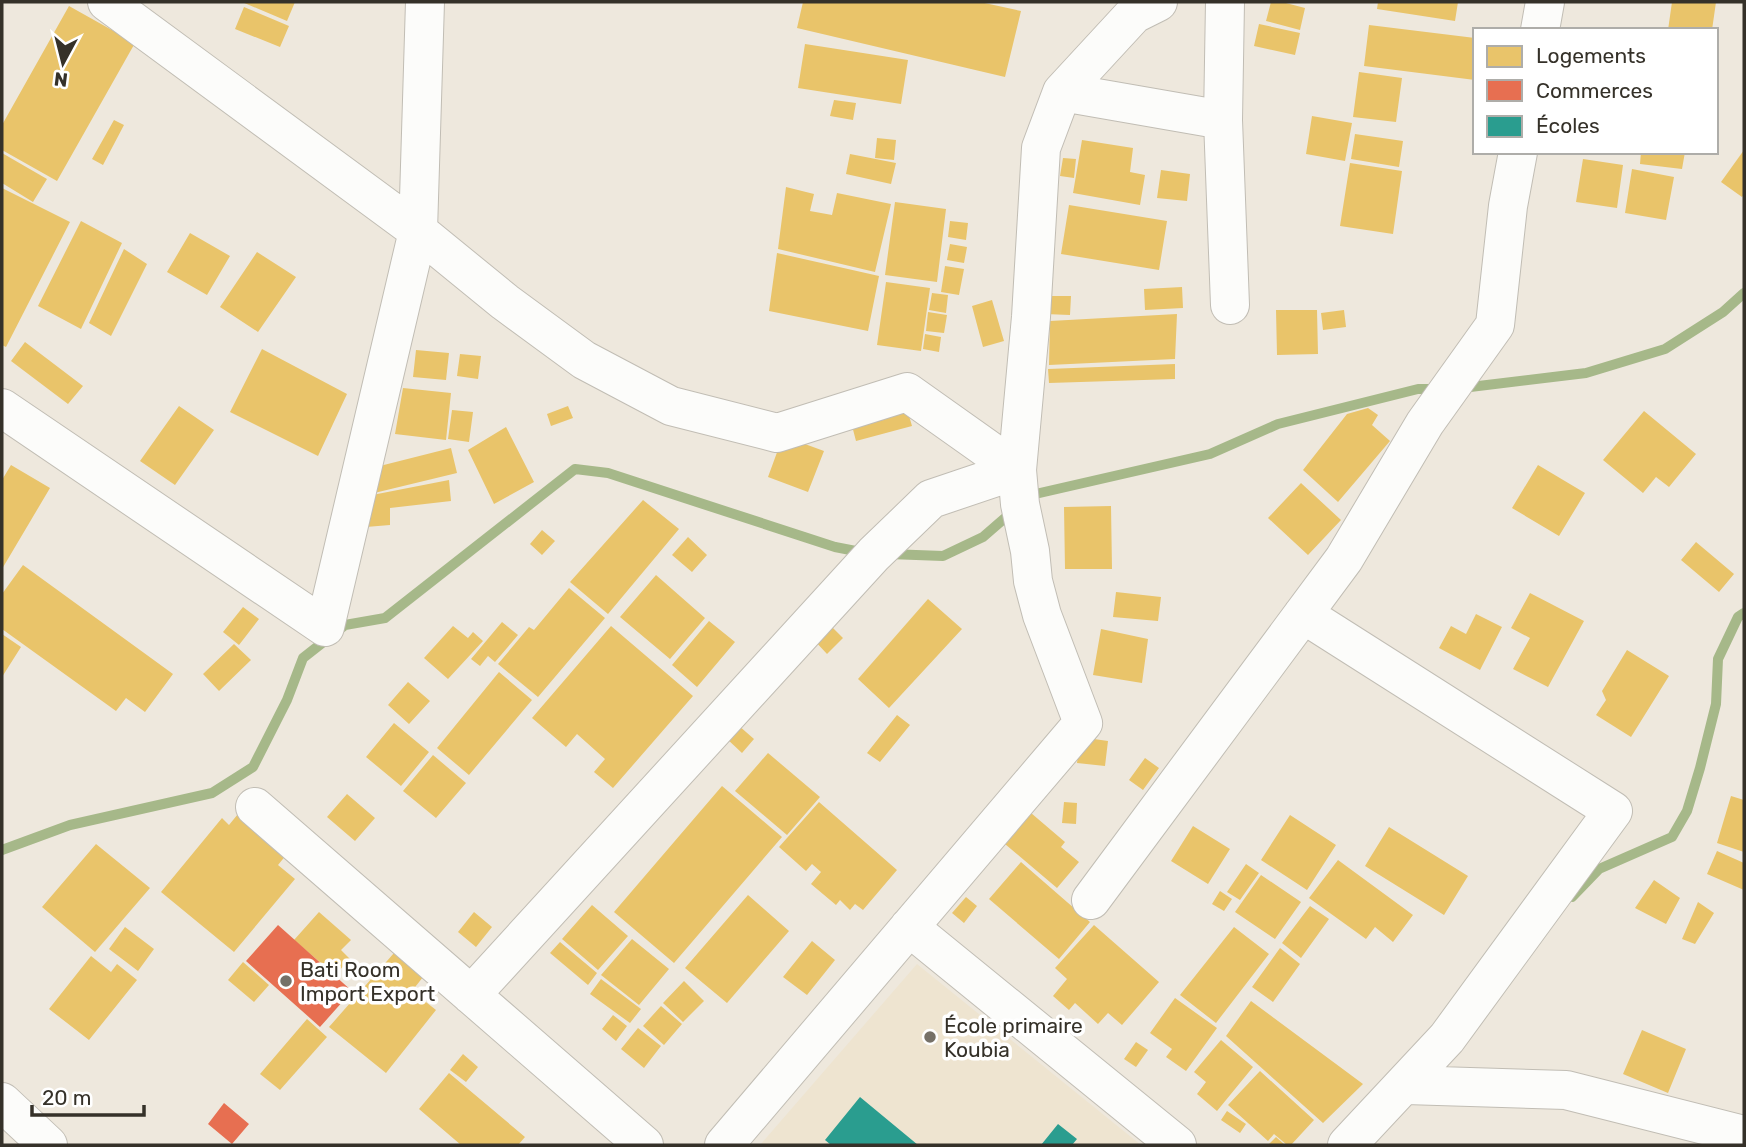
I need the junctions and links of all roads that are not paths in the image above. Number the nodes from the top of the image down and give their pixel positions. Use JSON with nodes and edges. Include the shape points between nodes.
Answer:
{"nodes":[{"id":1,"x":107,"y":2,"type":"edge"},
{"id":2,"x":425,"y":2,"type":"edge"},
{"id":3,"x":1158,"y":2,"type":"edge"},
{"id":4,"x":1225,"y":2,"type":"edge"},
{"id":5,"x":1545,"y":2,"type":"edge"},
{"id":6,"x":1539,"y":28,"type":"edge"},
{"id":7,"x":1062,"y":92,"type":"junction"},
{"id":8,"x":1223,"y":120,"type":"junction"},
{"id":9,"x":1518,"y":154,"type":"edge"},
{"id":10,"x":418,"y":231,"type":"junction"},
{"id":11,"x":1230,"y":305,"type":"dead end"},
{"id":12,"x":2,"y":408,"type":"edge"},
{"id":13,"x":1017,"y":470,"type":"junction"},
{"id":14,"x":1303,"y":614,"type":"junction"},
{"id":15,"x":255,"y":807,"type":"dead end"},
{"id":16,"x":1091,"y":900,"type":"dead end"},
{"id":17,"x":909,"y":927,"type":"junction"},
{"id":18,"x":471,"y":995,"type":"junction"},
{"id":19,"x":1406,"y":1085,"type":"junction"},
{"id":20,"x":2,"y":1102,"type":"edge"},
{"id":21,"x":1744,"y":1135,"type":"edge"},
{"id":22,"x":48,"y":1145,"type":"edge"},
{"id":23,"x":644,"y":1145,"type":"edge"},
{"id":24,"x":724,"y":1145,"type":"edge"},
{"id":25,"x":1177,"y":1145,"type":"edge"},
{"id":26,"x":1347,"y":1145,"type":"edge"}],
"edges":[{"from":1,"to":10,"type":"street"},
{"from":2,"to":10,"type":"street"},
{"from":3,"to":7,"type":"street","via":[[1134,14]]},
{"from":4,"to":8,"type":"street"},
{"from":5,"to":6,"type":"street"},
{"from":7,"to":8,"type":"street"},
{"from":7,"to":13,"type":"street","via":[[1041,148]]},
{"from":8,"to":11,"type":"street"},
{"from":9,"to":14,"type":"street","via":[[1495,325],[1425,423],[1344,559]]},
{"from":10,"to":12,"type":"street","via":[[326,627]]},
{"from":10,"to":13,"type":"street","via":[[584,360],[671,406],[777,433],[907,392]]},
{"from":13,"to":17,"type":"street","via":[[1033,581],[1083,723]]},
{"from":13,"to":18,"type":"street","via":[[931,499],[874,554]]},
{"from":14,"to":16,"type":"street"},
{"from":14,"to":19,"type":"street","via":[[1613,811],[1447,1038]]},
{"from":15,"to":18,"type":"street"},
{"from":17,"to":24,"type":"street"},
{"from":17,"to":25,"type":"street"},
{"from":18,"to":23,"type":"street"},
{"from":19,"to":21,"type":"street","via":[[1566,1090]]},
{"from":19,"to":26,"type":"street"},
{"from":20,"to":22,"type":"street"}]}
